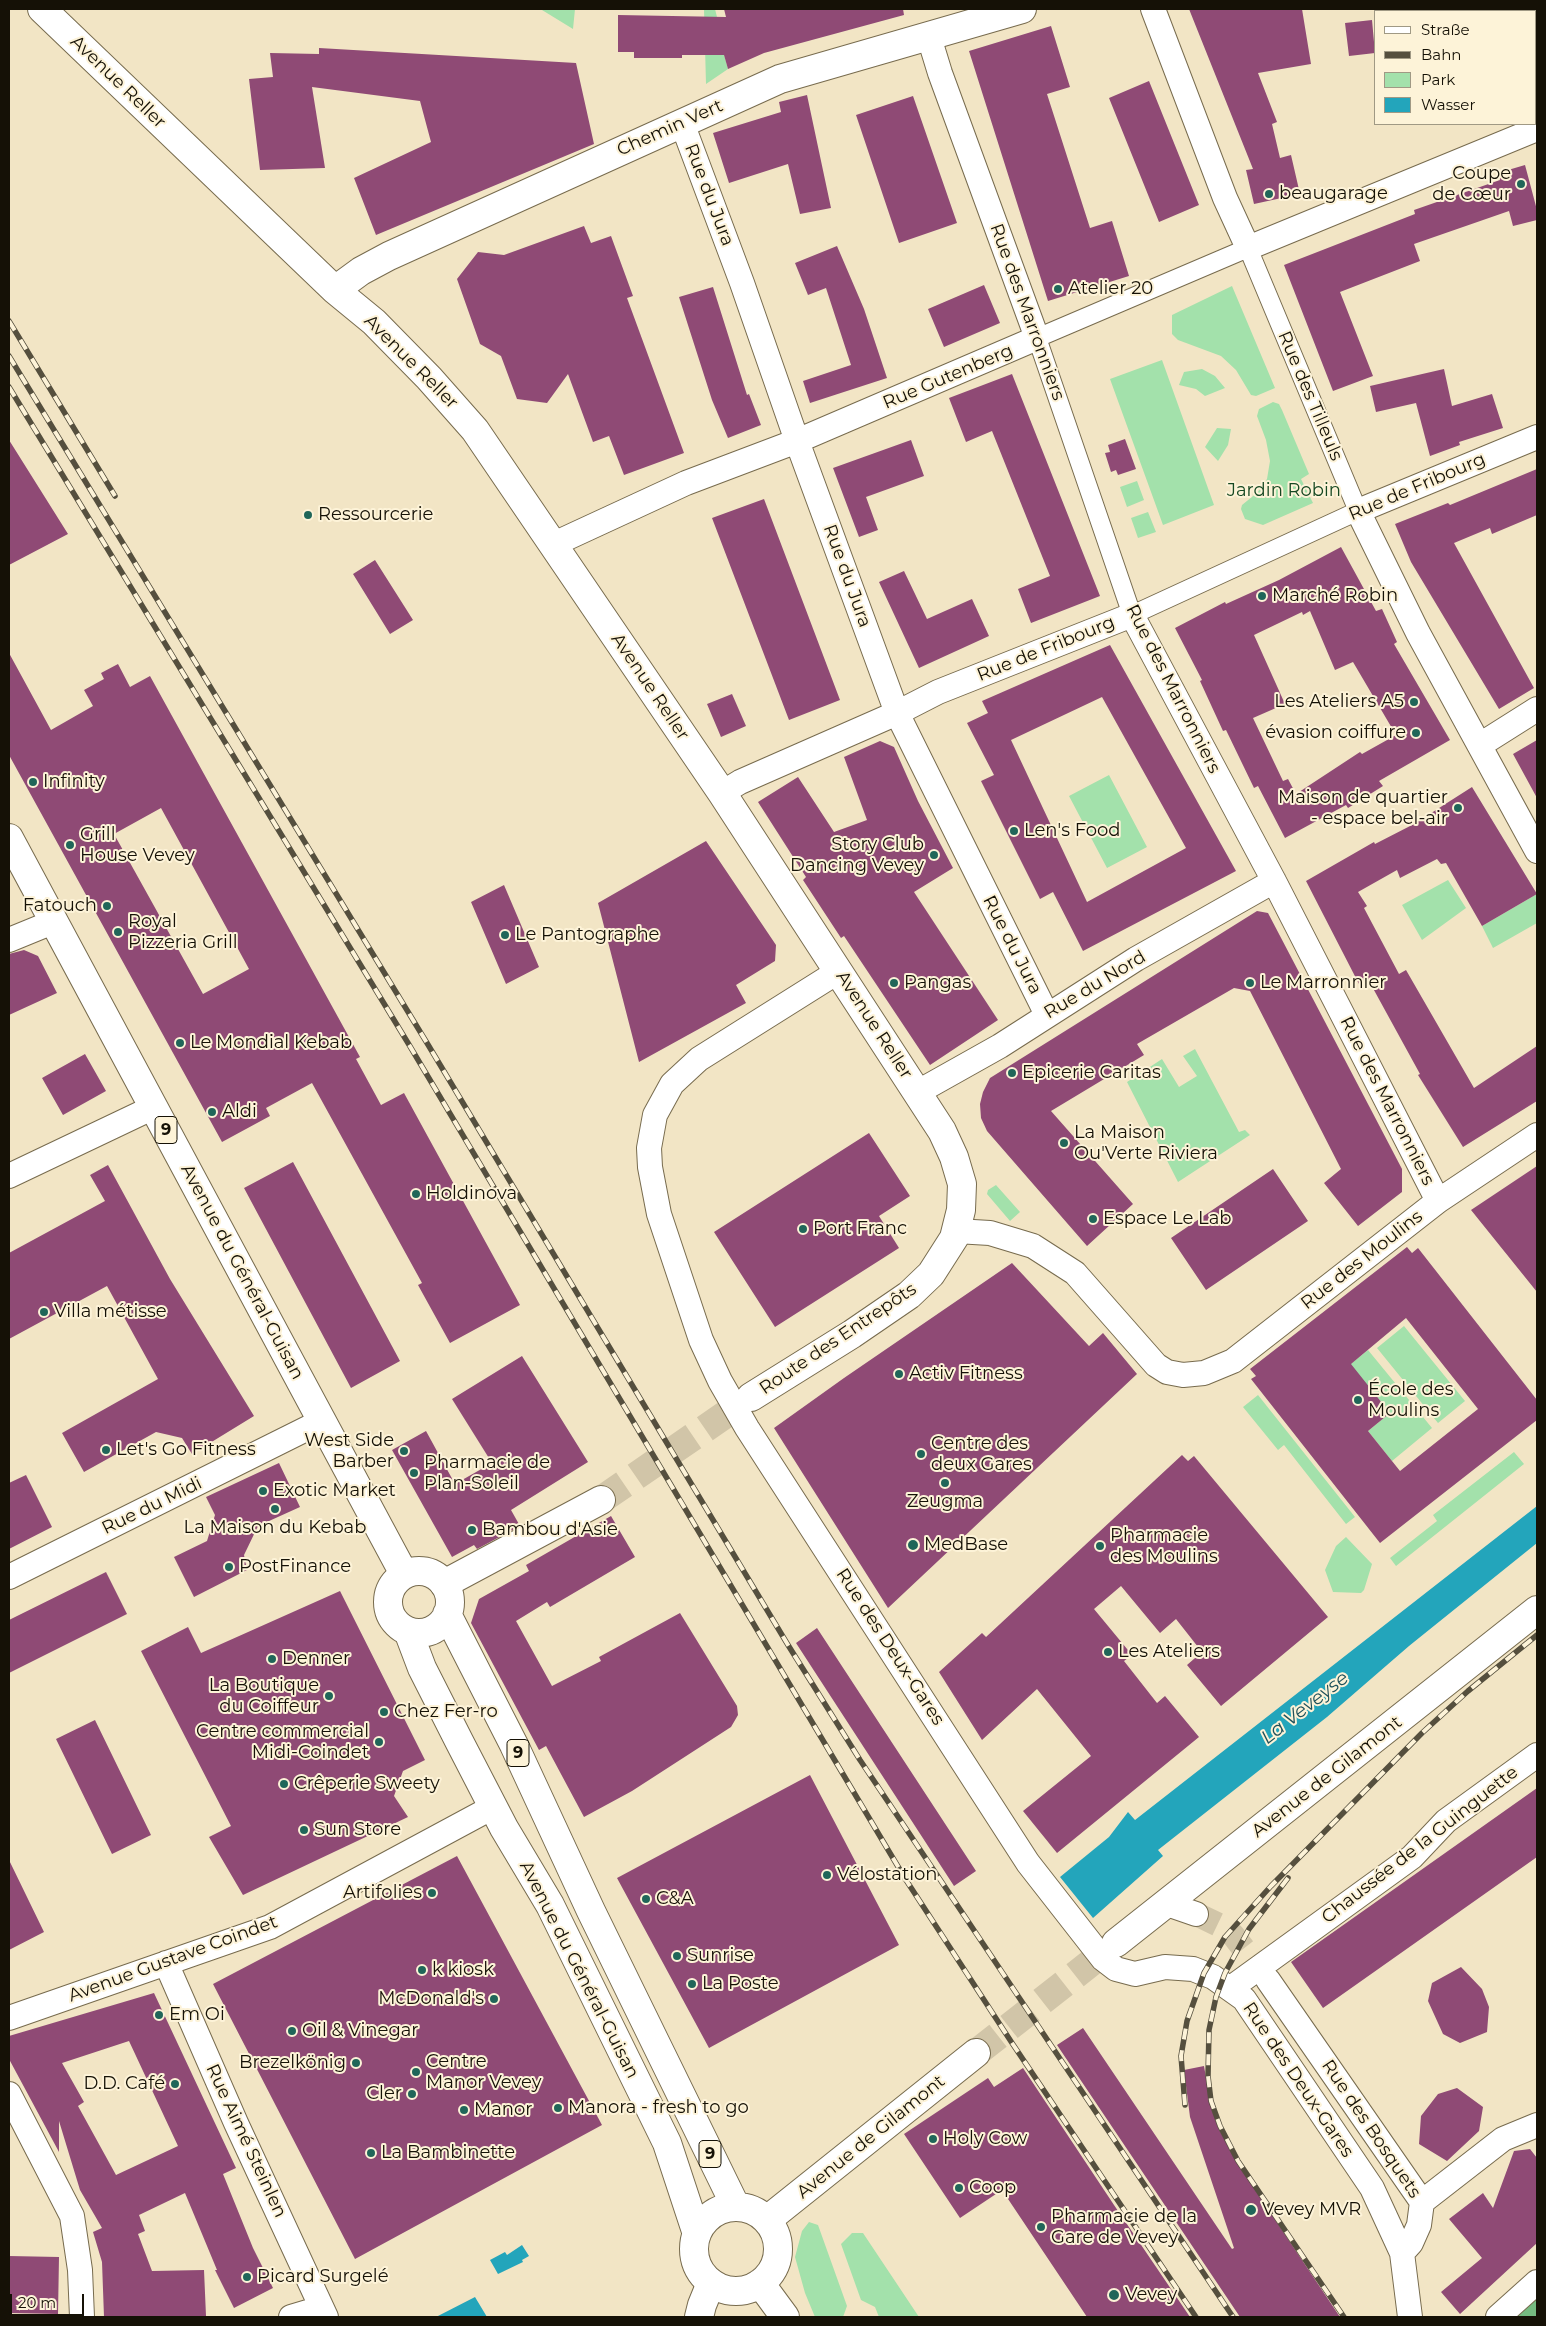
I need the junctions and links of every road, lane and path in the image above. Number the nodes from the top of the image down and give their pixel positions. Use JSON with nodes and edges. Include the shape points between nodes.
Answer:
{"nodes":[{"id":1,"x":42,"y":9,"type":"edge"},
{"id":2,"x":1022,"y":9,"type":"edge"},
{"id":3,"x":1154,"y":9,"type":"edge"},
{"id":4,"x":929,"y":37,"type":"junction"},
{"id":5,"x":682,"y":123,"type":"junction"},
{"id":6,"x":1537,"y":129,"type":"edge"},
{"id":7,"x":1248,"y":248,"type":"junction"},
{"id":8,"x":335,"y":290,"type":"junction"},
{"id":9,"x":1037,"y":338,"type":"junction"},
{"id":10,"x":1537,"y":437,"type":"edge"},
{"id":11,"x":797,"y":441,"type":"junction"},
{"id":12,"x":1358,"y":511,"type":"junction"},
{"id":13,"x":554,"y":544,"type":"junction"},
{"id":14,"x":1132,"y":615,"type":"junction"},
{"id":15,"x":1537,"y":709,"type":"edge"},
{"id":16,"x":897,"y":712,"type":"junction"},
{"id":17,"x":1480,"y":745,"type":"junction"},
{"id":18,"x":722,"y":794,"type":"junction"},
{"id":19,"x":9,"y":838,"type":"edge"},
{"id":20,"x":1537,"y":851,"type":"edge"},
{"id":21,"x":1274,"y":881,"type":"junction"},
{"id":22,"x":54,"y":922,"type":"junction"},
{"id":23,"x":9,"y":940,"type":"edge"},
{"id":24,"x":839,"y":971,"type":"junction"},
{"id":25,"x":1046,"y":1014,"type":"junction"},
{"id":26,"x":918,"y":1092,"type":"junction"},
{"id":27,"x":154,"y":1107,"type":"junction"},
{"id":28,"x":1537,"y":1135,"type":"edge"},
{"id":29,"x":9,"y":1176,"type":"edge"},
{"id":30,"x":1438,"y":1201,"type":"junction"},
{"id":31,"x":956,"y":1231,"type":"junction"},
{"id":32,"x":751,"y":1397,"type":"tunnel mouth"},
{"id":33,"x":322,"y":1421,"type":"junction"},
{"id":34,"x":601,"y":1500,"type":"tunnel mouth"},
{"id":35,"x":404,"y":1574,"type":"junction"},
{"id":36,"x":9,"y":1577,"type":"edge"},
{"id":37,"x":444,"y":1584,"type":"junction"},
{"id":38,"x":1537,"y":1610,"type":"edge"},
{"id":39,"x":447,"y":1614,"type":"junction"},
{"id":40,"x":408,"y":1631,"type":"junction"},
{"id":41,"x":1537,"y":1755,"type":"edge"},
{"id":42,"x":493,"y":1807,"type":"junction"},
{"id":43,"x":1167,"y":1904,"type":"junction"},
{"id":44,"x":1196,"y":1914,"type":"tunnel mouth"},
{"id":45,"x":1116,"y":1944,"type":"tunnel mouth"},
{"id":46,"x":166,"y":1963,"type":"junction"},
{"id":47,"x":1268,"y":1980,"type":"tunnel mouth"},
{"id":48,"x":1231,"y":1988,"type":"junction"},
{"id":49,"x":9,"y":2018,"type":"edge"},
{"id":50,"x":976,"y":2053,"type":"tunnel mouth"},
{"id":51,"x":9,"y":2094,"type":"edge"},
{"id":52,"x":1537,"y":2125,"type":"edge"},
{"id":53,"x":1422,"y":2202,"type":"junction"},
{"id":54,"x":736,"y":2207,"type":"junction"},
{"id":55,"x":767,"y":2220,"type":"junction"},
{"id":56,"x":697,"y":2234,"type":"junction"},
{"id":57,"x":1402,"y":2254,"type":"junction"},
{"id":58,"x":1537,"y":2282,"type":"edge"},
{"id":59,"x":712,"y":2283,"type":"junction"},
{"id":60,"x":760,"y":2283,"type":"junction"},
{"id":61,"x":324,"y":2312,"type":"edge"},
{"id":62,"x":82,"y":2317,"type":"edge"},
{"id":63,"x":291,"y":2317,"type":"edge"},
{"id":64,"x":699,"y":2317,"type":"edge"},
{"id":65,"x":785,"y":2317,"type":"edge"},
{"id":66,"x":1410,"y":2317,"type":"edge"},
{"id":67,"x":1498,"y":2317,"type":"edge"}],
"edges":[{"from":1,"to":8,"type":"street","name":"Avenue Reller"},
{"from":2,"to":4,"type":"street","name":"Chemin Vert"},
{"from":3,"to":7,"type":"street","name":"Rue des Tilleuls","via":[[1225,198]]},
{"from":4,"to":5,"type":"street","name":"Chemin Vert","via":[[780,79]]},
{"from":4,"to":9,"type":"street","name":"Rue des Marronniers"},
{"from":5,"to":8,"type":"street","name":"Chemin Vert","via":[[390,256]]},
{"from":5,"to":11,"type":"street","name":"Rue du Jura"},
{"from":6,"to":7,"type":"street","name":"Rue Gutenberg"},
{"from":7,"to":9,"type":"street","name":"Rue Gutenberg"},
{"from":7,"to":12,"type":"street","name":"Rue des Tilleuls"},
{"from":8,"to":13,"type":"street","name":"Avenue Reller","via":[[374,322],[445,395],[494,455]]},
{"from":9,"to":11,"type":"street","name":"Rue Gutenberg"},
{"from":9,"to":14,"type":"street","name":"Rue des Marronniers"},
{"from":10,"to":12,"type":"street","name":"Rue de Fribourg"},
{"from":11,"to":13,"type":"street","name":"Rue Gutenberg","via":[[686,482]]},
{"from":11,"to":16,"type":"street","name":"Rue du Jura"},
{"from":12,"to":14,"type":"street","name":"Rue de Fribourg"},
{"from":12,"to":17,"type":"street","name":"Rue des Tilleuls","via":[[1418,633]]},
{"from":13,"to":18,"type":"street","name":"Avenue Reller"},
{"from":14,"to":16,"type":"street","name":"Rue de Fribourg","via":[[938,692]]},
{"from":14,"to":21,"type":"street","name":"Rue des Marronniers"},
{"from":15,"to":17,"type":"street"},
{"from":16,"to":18,"type":"street","name":"Rue de Fribourg","via":[[740,782]]},
{"from":16,"to":25,"type":"street","name":"Rue du Jura"},
{"from":17,"to":20,"type":"street","name":"Rue des Tilleuls"},
{"from":18,"to":24,"type":"street","name":"Avenue Reller"},
{"from":19,"to":22,"type":"street","name":"Avenue du Général-Guisan","number":"9"},
{"from":21,"to":25,"type":"street","name":"Rue du Nord"},
{"from":21,"to":30,"type":"street","name":"Rue des Marronniers"},
{"from":22,"to":23,"type":"street"},
{"from":22,"to":27,"type":"street","name":"Avenue du Général-Guisan","number":"9"},
{"from":24,"to":26,"type":"street","name":"Avenue Reller"},
{"from":24,"to":48,"type":"street","name":"Rue des Deux-Gares","via":[[693,1063],[672,1084],[655,1115],[649,1157],[659,1214],[701,1340],[747,1428],[1028,1863],[1103,1959],[1116,1969],[1135,1974],[1165,1967],[1193,1969]]},
{"from":25,"to":26,"type":"street","name":"Rue du Nord","via":[[1000,1046]]},
{"from":26,"to":31,"type":"street","name":"Avenue Reller","via":[[942,1131],[962,1184]]},
{"from":27,"to":29,"type":"street"},
{"from":27,"to":33,"type":"street","name":"Avenue du Général-Guisan","number":"9"},
{"from":28,"to":30,"type":"street","name":"Rue des Moulins"},
{"from":30,"to":31,"type":"street","name":"Rue des Moulins","via":[[1233,1361],[1204,1373],[1183,1375],[1167,1372],[1156,1365],[1075,1273],[1056,1260],[1033,1246],[990,1233]]},
{"from":31,"to":32,"type":"street","name":"Route des Entrepôts","via":[[931,1274],[909,1295]]},
{"from":33,"to":35,"type":"street","name":"Avenue du Général-Guisan","number":"9"},
{"from":33,"to":36,"type":"street","name":"Rue du Midi"},
{"from":34,"to":37,"type":"street"},
{"from":35,"to":37,"type":"street","via":[[426,1571]]},
{"from":35,"to":40,"type":"street","via":[[393,1583],[387,1604],[396,1623]]},
{"from":37,"to":39,"type":"street","via":[[450,1602]]},
{"from":38,"to":43,"type":"street","name":"Avenue de Gilamont"},
{"from":39,"to":40,"type":"street","via":[[430,1630]]},
{"from":39,"to":54,"type":"street","name":"Avenue du Général-Guisan","number":"9","via":[[514,1744],[591,1911]]},
{"from":40,"to":42,"type":"street","name":"Avenue du Général-Guisan","number":"9","via":[[422,1668]]},
{"from":41,"to":48,"type":"street","name":"Chaussée de la Guinguette","via":[[1446,1820],[1412,1857]]},
{"from":42,"to":46,"type":"street","name":"Avenue Gustave Coindet","via":[[270,1927]]},
{"from":42,"to":56,"type":"street","name":"Avenue du Général-Guisan","number":"9","via":[[550,1905],[667,2144]]},
{"from":43,"to":44,"type":"street"},
{"from":43,"to":45,"type":"street","name":"Avenue de Gilamont"},
{"from":46,"to":49,"type":"street","name":"Avenue Gustave Coindet"},
{"from":46,"to":61,"type":"street","name":"Rue Aimé Steinlen"},
{"from":47,"to":53,"type":"street","name":"Rue des Bosquets"},
{"from":48,"to":57,"type":"street","name":"Rue des Deux-Gares","via":[[1244,1999],[1372,2188]]},
{"from":50,"to":55,"type":"street","name":"Avenue de Gilamont"},
{"from":51,"to":62,"type":"street","via":[[72,2216],[80,2270]]},
{"from":52,"to":53,"type":"street","via":[[1503,2139]]},
{"from":53,"to":57,"type":"street","name":"Rue des Bosquets","via":[[1419,2225]]},
{"from":54,"to":55,"type":"street","via":[[747,2208]]},
{"from":54,"to":56,"type":"street","via":[[712,2214]]},
{"from":55,"to":60,"type":"street","via":[[776,2236],[778,2253],[775,2265]]},
{"from":56,"to":59,"type":"street","via":[[694,2256]]},
{"from":57,"to":66,"type":"street"},
{"from":58,"to":67,"type":"street"},
{"from":59,"to":60,"type":"street","via":[[736,2291]]},
{"from":59,"to":64,"type":"street"},
{"from":60,"to":65,"type":"street"},
{"from":61,"to":63,"type":"street"}]}
